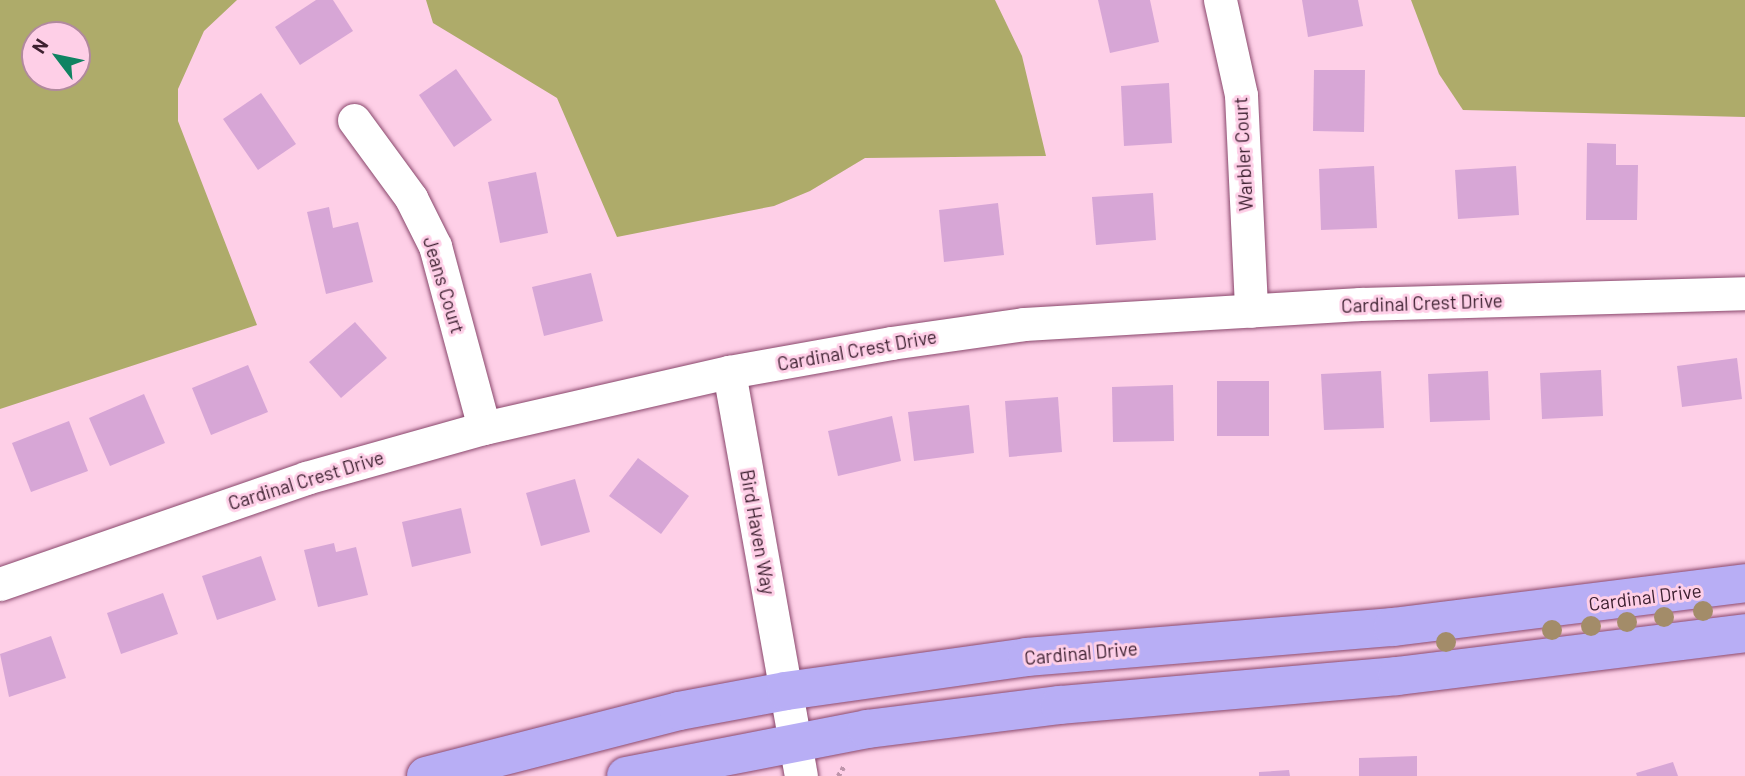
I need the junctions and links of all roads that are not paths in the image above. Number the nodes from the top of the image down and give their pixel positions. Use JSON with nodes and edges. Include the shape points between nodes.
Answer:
{"nodes":[{"id":1,"x":1220,"y":0,"type":"edge"},
{"id":2,"x":354,"y":120,"type":"dead end"},
{"id":3,"x":1745,"y":293,"type":"edge"},
{"id":4,"x":1251,"y":311,"type":"junction"},
{"id":5,"x":729,"y":372,"type":"junction"},
{"id":6,"x":484,"y":428,"type":"junction"},
{"id":7,"x":1745,"y":583,"type":"edge"},
{"id":8,"x":0,"y":584,"type":"edge"},
{"id":9,"x":1745,"y":633,"type":"edge"},
{"id":10,"x":786,"y":691,"type":"junction"},
{"id":11,"x":799,"y":759,"type":"edge"},
{"id":12,"x":426,"y":776,"type":"edge"},
{"id":13,"x":625,"y":776,"type":"edge"}],
"edges":[{"from":1,"to":4,"type":"street","name":"Warbler Court","via":[[1241,95]]},
{"from":2,"to":6,"type":"street","name":"Jeans Court","via":[[411,198],[435,246]]},
{"from":3,"to":4,"type":"street","name":"Cardinal Crest Drive"},
{"from":4,"to":5,"type":"street","name":"Cardinal Crest Drive","via":[[1024,324]]},
{"from":5,"to":6,"type":"street","name":"Cardinal Crest Drive"},
{"from":5,"to":10,"type":"street","name":"Bird Haven Way"},
{"from":6,"to":8,"type":"street","name":"Cardinal Crest Drive","via":[[306,478]]},
{"from":7,"to":10,"type":"main road","name":"Cardinal Drive","via":[[1393,627],[1027,657]]},
{"from":9,"to":11,"type":"main road","via":[[1397,676],[1060,705],[867,729]]},
{"from":10,"to":11,"type":"street","name":"Bird Haven Way"},
{"from":10,"to":12,"type":"main road","name":"Cardinal Drive","via":[[679,710]]},
{"from":11,"to":13,"type":"main road"}]}
